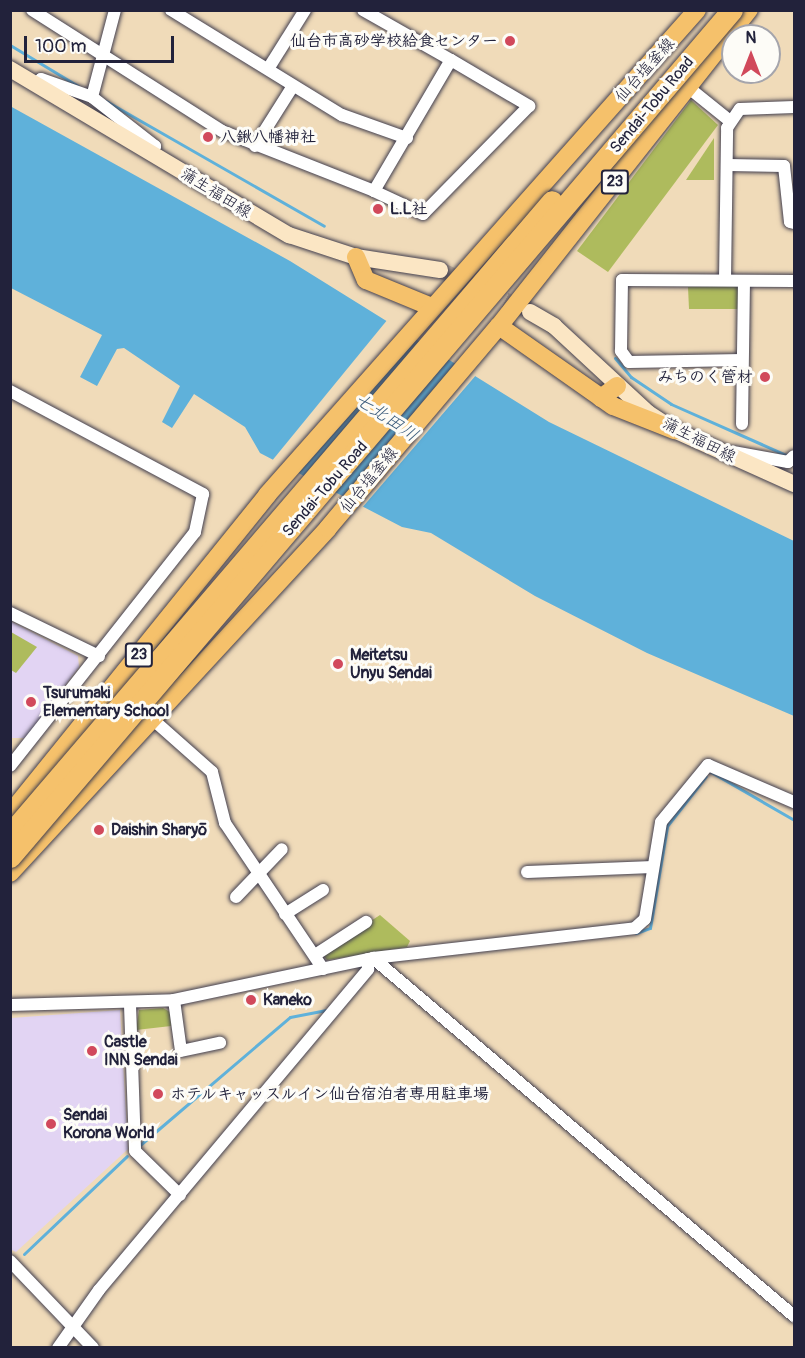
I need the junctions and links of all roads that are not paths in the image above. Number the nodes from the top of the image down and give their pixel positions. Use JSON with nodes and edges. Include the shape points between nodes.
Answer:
{"nodes":[{"id":1,"x":32,"y":10,"type":"edge"},
{"id":2,"x":115,"y":10,"type":"edge"},
{"id":3,"x":306,"y":10,"type":"edge"},
{"id":4,"x":363,"y":10,"type":"edge"},
{"id":5,"x":697,"y":10,"type":"edge"},
{"id":6,"x":715,"y":10,"type":"edge"},
{"id":7,"x":732,"y":10,"type":"edge"},
{"id":8,"x":749,"y":10,"type":"edge"},
{"id":9,"x":179,"y":12,"type":"edge"},
{"id":10,"x":101,"y":53,"type":"junction"},
{"id":11,"x":451,"y":60,"type":"junction"},
{"id":12,"x":10,"y":69,"type":"edge"},
{"id":13,"x":268,"y":69,"type":"junction"},
{"id":14,"x":37,"y":85,"type":"junction"},
{"id":15,"x":293,"y":87,"type":"junction"},
{"id":16,"x":689,"y":88,"type":"junction"},
{"id":17,"x":92,"y":97,"type":"junction"},
{"id":18,"x":795,"y":107,"type":"edge"},
{"id":19,"x":730,"y":121,"type":"junction"},
{"id":20,"x":407,"y":138,"type":"junction"},
{"id":21,"x":255,"y":146,"type":"junction"},
{"id":22,"x":152,"y":152,"type":"junction"},
{"id":23,"x":728,"y":165,"type":"junction"},
{"id":24,"x":374,"y":191,"type":"junction"},
{"id":25,"x":795,"y":223,"type":"edge"},
{"id":26,"x":356,"y":256,"type":"junction"},
{"id":27,"x":440,"y":270,"type":"tunnel mouth"},
{"id":28,"x":725,"y":280,"type":"junction"},
{"id":29,"x":744,"y":281,"type":"junction"},
{"id":30,"x":795,"y":281,"type":"edge"},
{"id":31,"x":530,"y":312,"type":"tunnel mouth"},
{"id":32,"x":424,"y":313,"type":"junction"},
{"id":33,"x":499,"y":326,"type":"junction"},
{"id":34,"x":742,"y":360,"type":"junction"},
{"id":35,"x":617,"y":386,"type":"junction"},
{"id":36,"x":10,"y":391,"type":"edge"},
{"id":37,"x":601,"y":398,"type":"junction"},
{"id":38,"x":742,"y":424,"type":"dead end"},
{"id":39,"x":675,"y":430,"type":"junction"},
{"id":40,"x":720,"y":452,"type":"junction"},
{"id":41,"x":795,"y":456,"type":"edge"},
{"id":42,"x":795,"y":484,"type":"edge"},
{"id":43,"x":10,"y":613,"type":"edge"},
{"id":44,"x":99,"y":656,"type":"junction"},
{"id":45,"x":150,"y":717,"type":"junction"},
{"id":46,"x":10,"y":745,"type":"edge"},
{"id":47,"x":27,"y":745,"type":"junction"},
{"id":48,"x":10,"y":766,"type":"edge"},
{"id":49,"x":795,"y":802,"type":"edge"},
{"id":50,"x":10,"y":814,"type":"edge"},
{"id":51,"x":10,"y":834,"type":"edge"},
{"id":52,"x":282,"y":849,"type":"dead end"},
{"id":53,"x":10,"y":857,"type":"edge"},
{"id":54,"x":653,"y":867,"type":"junction"},
{"id":55,"x":527,"y":872,"type":"dead end"},
{"id":56,"x":10,"y":873,"type":"edge"},
{"id":57,"x":258,"y":874,"type":"junction"},
{"id":58,"x":323,"y":890,"type":"dead end"},
{"id":59,"x":236,"y":897,"type":"dead end"},
{"id":60,"x":285,"y":914,"type":"junction"},
{"id":61,"x":366,"y":922,"type":"dead end"},
{"id":62,"x":315,"y":955,"type":"junction"},
{"id":63,"x":371,"y":959,"type":"junction"},
{"id":64,"x":323,"y":969,"type":"junction"},
{"id":65,"x":174,"y":1000,"type":"junction"},
{"id":66,"x":10,"y":1005,"type":"edge"},
{"id":67,"x":130,"y":1005,"type":"junction"},
{"id":68,"x":220,"y":1043,"type":"dead end"},
{"id":69,"x":180,"y":1195,"type":"junction"},
{"id":70,"x":10,"y":1261,"type":"edge"},
{"id":71,"x":795,"y":1316,"type":"edge"},
{"id":72,"x":74,"y":1323,"type":"junction"},
{"id":73,"x":58,"y":1347,"type":"edge"},
{"id":74,"x":93,"y":1347,"type":"edge"}],
"edges":[{"from":1,"to":10,"type":"street"},
{"from":2,"to":10,"type":"street"},
{"from":3,"to":13,"type":"street"},
{"from":4,"to":11,"type":"street"},
{"from":5,"to":32,"type":"main road","name":"仙台塩釜線","number":"23"},
{"from":6,"to":51,"type":"highway","name":"Sendai-Tobu Road","bridge":true},
{"from":7,"to":53,"type":"highway","name":"Sendai-Tobu Road","bridge":true},
{"from":8,"to":16,"type":"main road","name":"仙台塩釜線","number":"23"},
{"from":9,"to":13,"type":"street"},
{"from":10,"to":17,"type":"street"},
{"from":10,"to":21,"type":"street","via":[[162,95]]},
{"from":11,"to":20,"type":"street"},
{"from":11,"to":24,"type":"street","via":[[529,106],[423,214]]},
{"from":12,"to":14,"type":"main road","name":"蒲生福田線"},
{"from":13,"to":15,"type":"street"},
{"from":14,"to":17,"type":"street","via":[[41,79]]},
{"from":14,"to":22,"type":"main road","name":"蒲生福田線"},
{"from":15,"to":20,"type":"street","via":[[342,115]]},
{"from":15,"to":21,"type":"street"},
{"from":16,"to":19,"type":"street"},
{"from":16,"to":33,"type":"main road","name":"仙台塩釜線","number":"23"},
{"from":17,"to":22,"type":"street","via":[[155,146]]},
{"from":18,"to":19,"type":"street","via":[[740,109]]},
{"from":19,"to":23,"type":"street"},
{"from":20,"to":24,"type":"street"},
{"from":21,"to":24,"type":"street"},
{"from":22,"to":26,"type":"main road","name":"蒲生福田線","via":[[289,235]]},
{"from":23,"to":25,"type":"street","via":[[784,166],[790,222]]},
{"from":23,"to":28,"type":"street"},
{"from":26,"to":27,"type":"main road","name":"蒲生福田線"},
{"from":26,"to":32,"type":"main road","via":[[366,280]]},
{"from":28,"to":29,"type":"street"},
{"from":28,"to":34,"type":"street","via":[[622,279],[621,351],[629,362]]},
{"from":29,"to":30,"type":"street"},
{"from":29,"to":34,"type":"street"},
{"from":31,"to":35,"type":"main road","name":"蒲生福田線","via":[[577,344]]},
{"from":32,"to":50,"type":"main road","name":"仙台塩釜線","number":"23","via":[[267,495]]},
{"from":33,"to":37,"type":"main road"},
{"from":33,"to":45,"type":"main road","name":"仙台塩釜線","number":"23","via":[[328,528]]},
{"from":34,"to":38,"type":"street"},
{"from":35,"to":37,"type":"main road"},
{"from":35,"to":39,"type":"main road","name":"蒲生福田線"},
{"from":36,"to":44,"type":"street","via":[[203,494],[195,532]]},
{"from":37,"to":39,"type":"main road"},
{"from":39,"to":40,"type":"main road","name":"蒲生福田線"},
{"from":40,"to":41,"type":"street","via":[[788,462]]},
{"from":40,"to":42,"type":"main road","name":"蒲生福田線"},
{"from":43,"to":44,"type":"street"},
{"from":44,"to":47,"type":"street"},
{"from":45,"to":56,"type":"main road","name":"仙台塩釜線","number":"23"},
{"from":45,"to":57,"type":"street","via":[[212,772],[225,824]]},
{"from":46,"to":47,"type":"street"},
{"from":47,"to":48,"type":"street"},
{"from":49,"to":54,"type":"street","via":[[708,765],[661,822]]},
{"from":52,"to":57,"type":"street"},
{"from":54,"to":55,"type":"street"},
{"from":54,"to":63,"type":"street","via":[[645,919],[634,928]]},
{"from":57,"to":59,"type":"street"},
{"from":57,"to":60,"type":"street"},
{"from":58,"to":60,"type":"street"},
{"from":60,"to":62,"type":"street"},
{"from":61,"to":62,"type":"street"},
{"from":62,"to":64,"type":"street"},
{"from":63,"to":64,"type":"street"},
{"from":63,"to":69,"type":"street","via":[[368,969]]},
{"from":63,"to":71,"type":"street"},
{"from":64,"to":65,"type":"street"},
{"from":65,"to":67,"type":"street"},
{"from":65,"to":68,"type":"street","via":[[181,1051]]},
{"from":66,"to":67,"type":"street"},
{"from":67,"to":69,"type":"street","via":[[135,1151]]},
{"from":69,"to":72,"type":"street"},
{"from":70,"to":72,"type":"street"},
{"from":72,"to":73,"type":"street"},
{"from":72,"to":74,"type":"street"}]}
